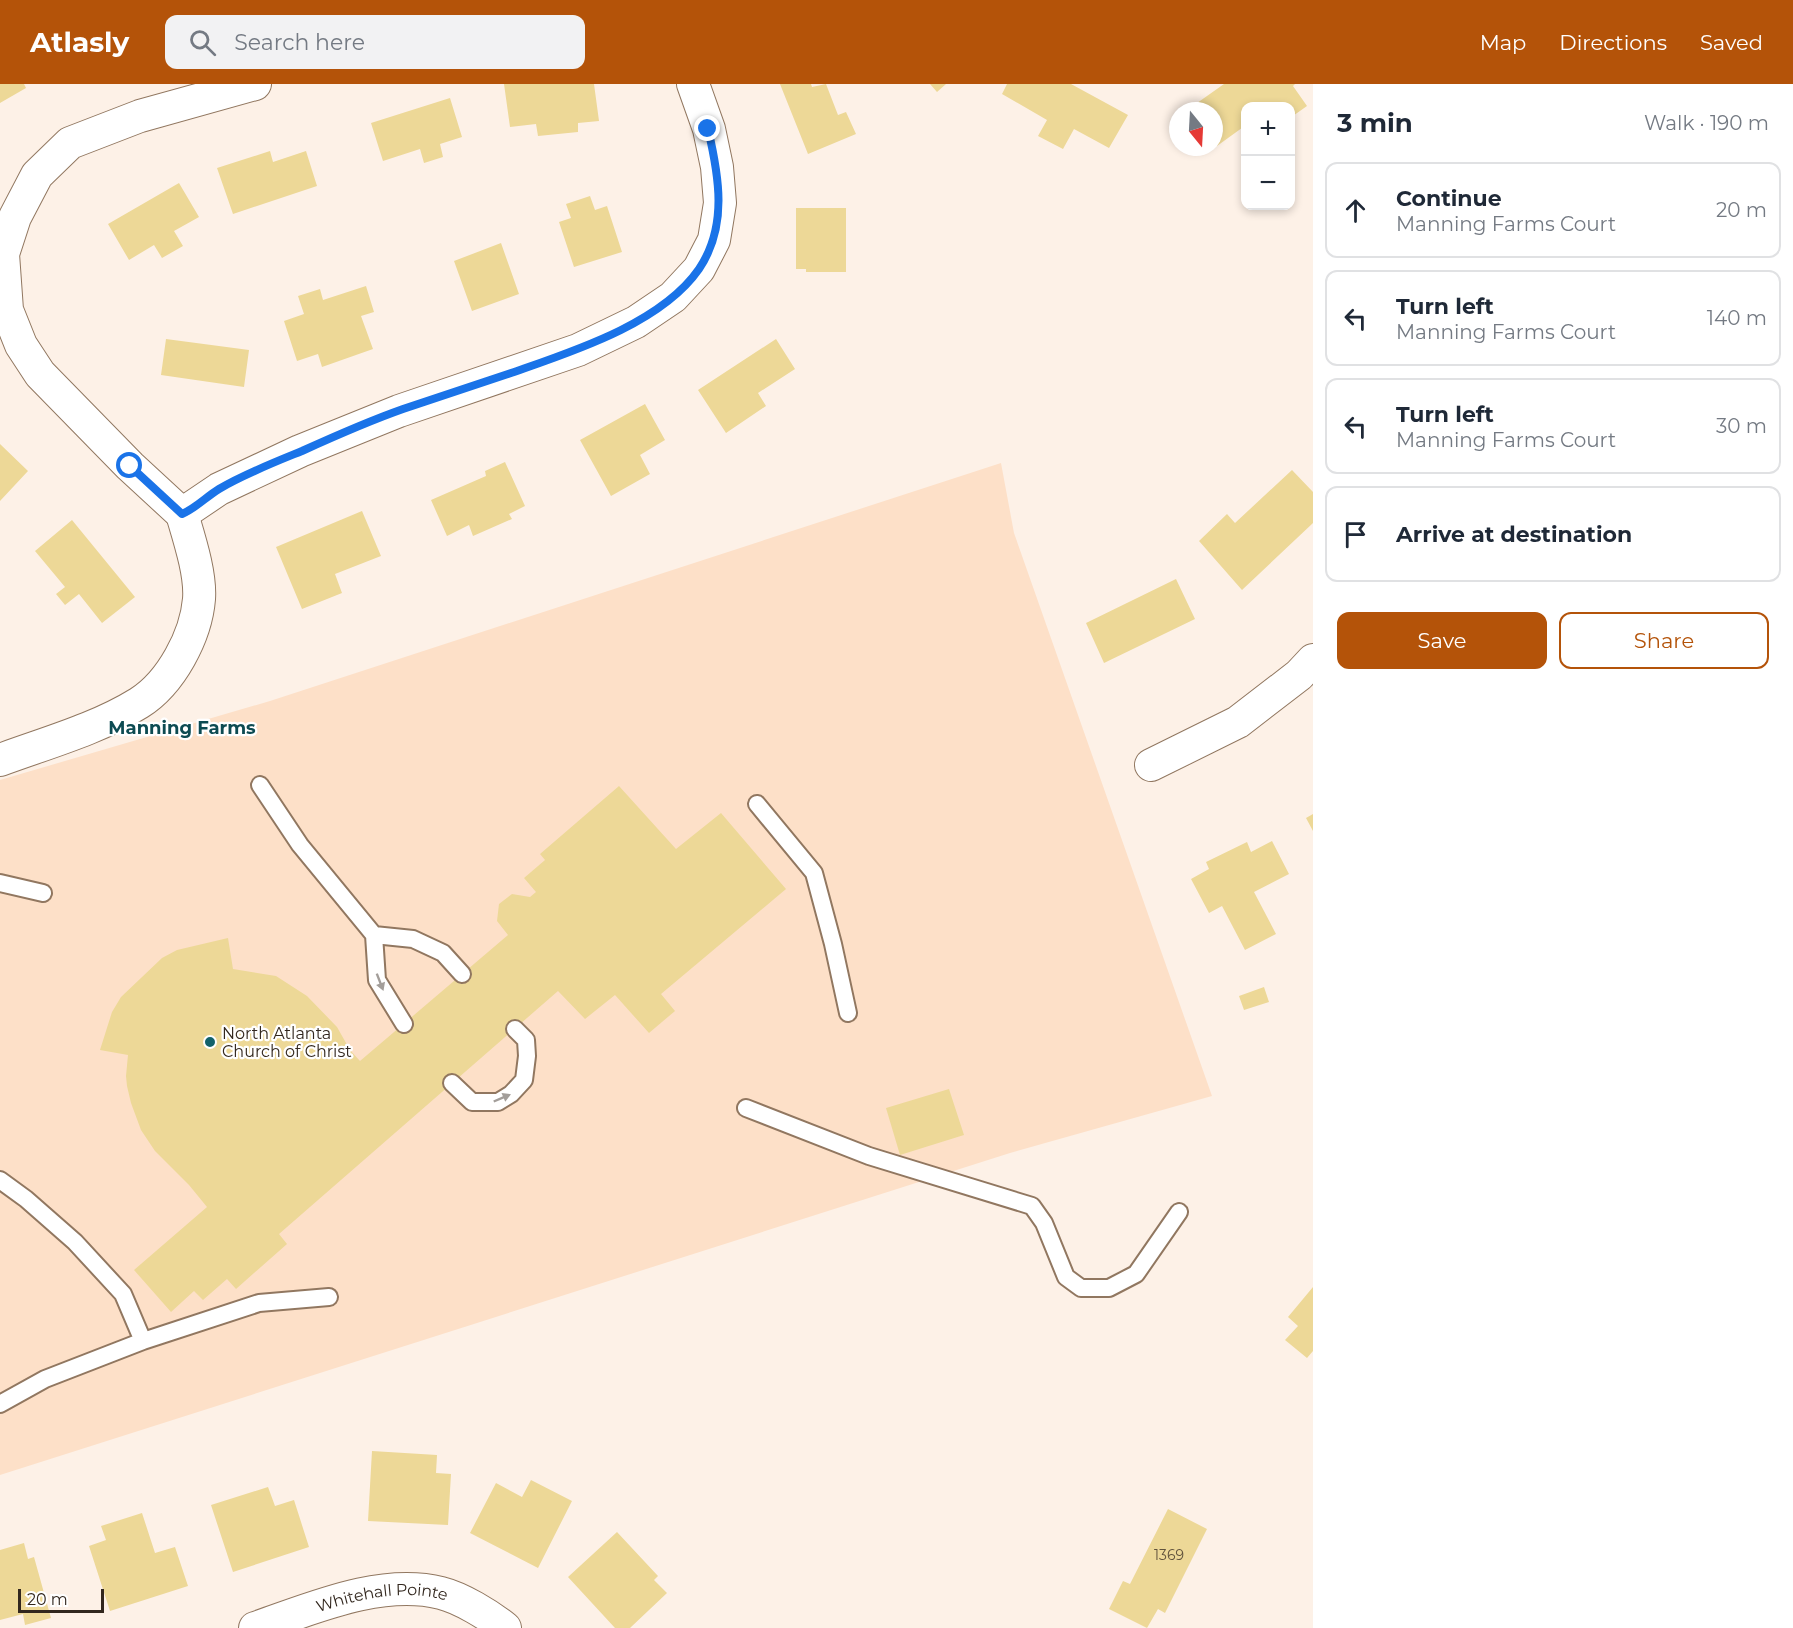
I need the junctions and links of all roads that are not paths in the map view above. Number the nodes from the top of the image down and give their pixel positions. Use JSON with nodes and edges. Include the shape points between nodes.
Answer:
{"nodes":[{"id":1,"x":255,"y":84,"type":"edge"},
{"id":2,"x":693,"y":84,"type":"edge"},
{"id":3,"x":182,"y":514,"type":"junction"},
{"id":4,"x":1313,"y":660,"type":"edge"},
{"id":5,"x":0,"y":760,"type":"edge"},
{"id":6,"x":1151,"y":765,"type":"dead end"},
{"id":7,"x":260,"y":785,"type":"dead end"},
{"id":8,"x":757,"y":804,"type":"dead end"},
{"id":9,"x":0,"y":882,"type":"edge"},
{"id":10,"x":43,"y":893,"type":"dead end"},
{"id":11,"x":374,"y":935,"type":"junction"},
{"id":12,"x":462,"y":974,"type":"dead end"},
{"id":13,"x":848,"y":1013,"type":"dead end"},
{"id":14,"x":404,"y":1024,"type":"dead end"},
{"id":15,"x":515,"y":1029,"type":"dead end"},
{"id":16,"x":452,"y":1083,"type":"dead end"},
{"id":17,"x":746,"y":1108,"type":"dead end"},
{"id":18,"x":0,"y":1180,"type":"edge"},
{"id":19,"x":1179,"y":1212,"type":"dead end"},
{"id":20,"x":329,"y":1297,"type":"dead end"},
{"id":21,"x":143,"y":1341,"type":"junction"},
{"id":22,"x":0,"y":1404,"type":"edge"},
{"id":23,"x":255,"y":1628,"type":"edge"},
{"id":24,"x":506,"y":1628,"type":"edge"}],
"edges":[{"from":1,"to":3,"type":"street","via":[[140,116],[70,143],[37,175],[15,217],[3,254],[7,310],[21,345],[40,374]]},
{"from":2,"to":3,"type":"street","via":[[717,167],[720,203],[714,240],[699,269],[673,297],[636,322],[578,350],[399,411],[300,451],[219,489]]},
{"from":3,"to":5,"type":"street","via":[[194,556],[199,598],[191,634],[172,671],[141,702],[90,727]]},
{"from":4,"to":6,"type":"street","via":[[1238,722]]},
{"from":7,"to":11,"type":"lane","via":[[300,845]]},
{"from":8,"to":13,"type":"lane","via":[[814,873]]},
{"from":9,"to":10,"type":"lane"},
{"from":11,"to":12,"type":"lane","via":[[413,939],[443,953]]},
{"from":11,"to":14,"type":"lane","one_way":true,"via":[[377,980]]},
{"from":16,"to":15,"type":"lane","one_way":true,"via":[[472,1102],[498,1102],[511,1094],[524,1080],[527,1056],[526,1040]]},
{"from":17,"to":19,"type":"lane","via":[[869,1156],[1032,1206],[1044,1223],[1066,1277],[1081,1288],[1109,1288],[1136,1274]]},
{"from":18,"to":21,"type":"lane","via":[[75,1242],[123,1294]]},
{"from":20,"to":21,"type":"lane","via":[[259,1303]]},
{"from":21,"to":22,"type":"lane","via":[[45,1379]]},
{"from":23,"to":24,"type":"street","name":"Whitehall Pointe","via":[[345,1597],[399,1589],[442,1593]]}]}
